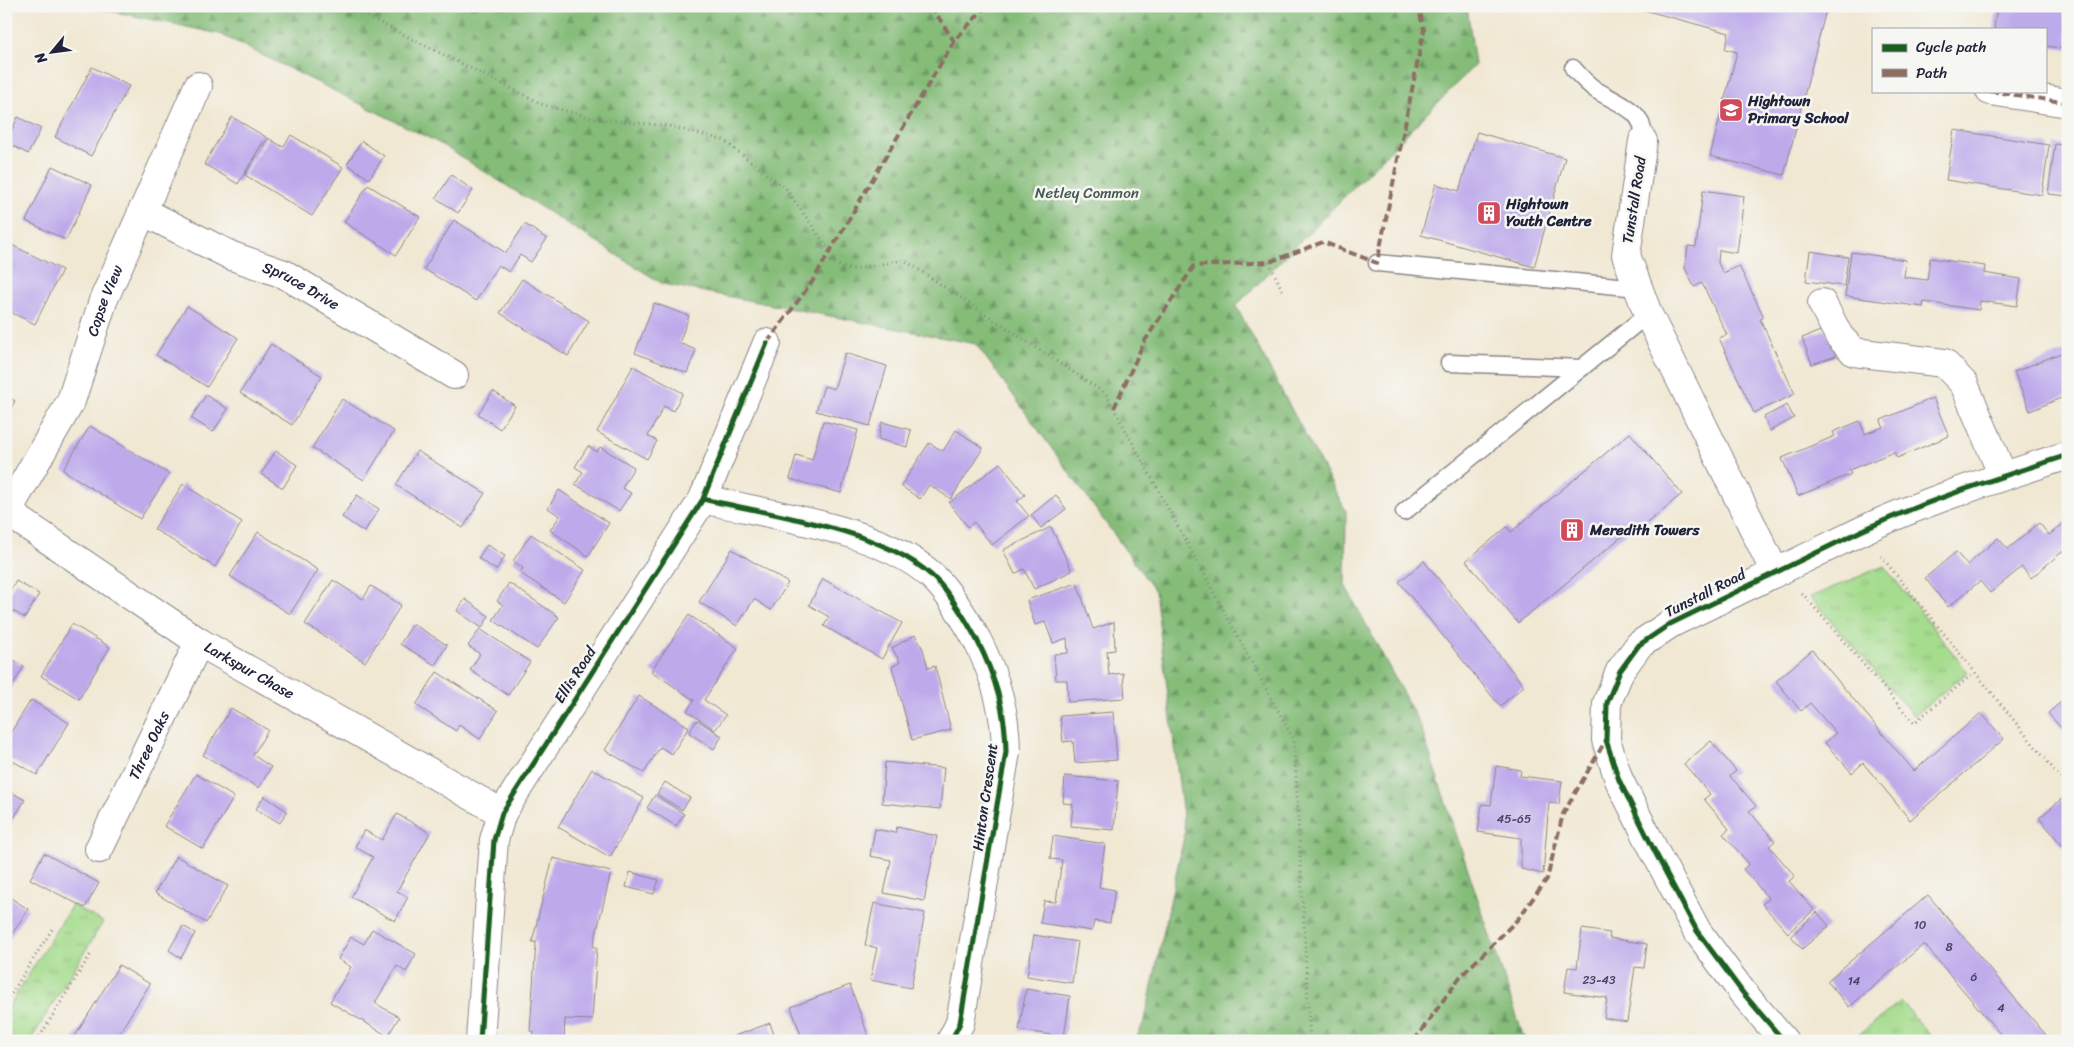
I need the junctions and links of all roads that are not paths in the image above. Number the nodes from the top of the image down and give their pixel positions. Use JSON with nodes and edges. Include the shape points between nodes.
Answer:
{"nodes":[{"id":1,"x":1573,"y":68,"type":"dead end"},
{"id":2,"x":198,"y":86,"type":"dead end"},
{"id":3,"x":1996,"y":92,"type":"edge"},
{"id":4,"x":2068,"y":103,"type":"edge"},
{"id":5,"x":1643,"y":141,"type":"joint"},
{"id":6,"x":142,"y":211,"type":"junction"},
{"id":7,"x":1377,"y":263,"type":"dead end"},
{"id":8,"x":1638,"y":288,"type":"junction"},
{"id":9,"x":1822,"y":303,"type":"dead end"},
{"id":10,"x":1648,"y":314,"type":"junction"},
{"id":11,"x":767,"y":343,"type":"dead end"},
{"id":12,"x":1449,"y":363,"type":"dead end"},
{"id":13,"x":1582,"y":368,"type":"junction"},
{"id":14,"x":454,"y":375,"type":"dead end"},
{"id":15,"x":2068,"y":455,"type":"edge"},
{"id":16,"x":2003,"y":476,"type":"junction"},
{"id":17,"x":703,"y":499,"type":"junction"},
{"id":18,"x":7,"y":511,"type":"edge"},
{"id":19,"x":1404,"y":512,"type":"dead end"},
{"id":20,"x":1778,"y":570,"type":"junction"},
{"id":21,"x":200,"y":642,"type":"junction"},
{"id":22,"x":502,"y":813,"type":"junction"},
{"id":23,"x":99,"y":849,"type":"dead end"},
{"id":24,"x":480,"y":1041,"type":"edge"},
{"id":25,"x":951,"y":1041,"type":"edge"},
{"id":26,"x":1784,"y":1041,"type":"edge"}],
"edges":[{"from":1,"to":5,"type":"lane","via":[[1592,86],[1629,108],[1645,129]]},
{"from":2,"to":6,"type":"street","name":"Copse View"},
{"from":3,"to":4,"type":"street"},
{"from":5,"to":8,"type":"street","name":"Tunstall Road","via":[[1626,255]]},
{"from":6,"to":14,"type":"street","name":"Spruce Drive","via":[[232,256],[284,274]]},
{"from":6,"to":18,"type":"street","name":"Copse View","via":[[103,301],[71,401]]},
{"from":7,"to":8,"type":"lane"},
{"from":8,"to":10,"type":"street","name":"Tunstall Road"},
{"from":9,"to":16,"type":"street","via":[[1839,336],[1854,352],[1944,363],[1964,384]]},
{"from":10,"to":13,"type":"lane"},
{"from":10,"to":20,"type":"street","name":"Tunstall Road"},
{"from":11,"to":17,"type":"street","name":"Ellis Road"},
{"from":12,"to":13,"type":"lane"},
{"from":13,"to":19,"type":"lane"},
{"from":15,"to":16,"type":"street","name":"Tunstall Road"},
{"from":16,"to":20,"type":"street","name":"Tunstall Road","via":[[1884,520]]},
{"from":17,"to":22,"type":"street","name":"Ellis Road"},
{"from":17,"to":25,"type":"street","name":"Hinton Crescent","via":[[849,532],[901,554],[938,582],[962,613],[983,652],[999,694],[1006,752],[960,1023]]},
{"from":18,"to":21,"type":"street","name":"Larkspur Chase"},
{"from":20,"to":26,"type":"street","name":"Tunstall Road","via":[[1670,624],[1639,645],[1620,671],[1607,703],[1606,740],[1619,780],[1697,931]]},
{"from":21,"to":22,"type":"street","name":"Larkspur Chase"},
{"from":21,"to":23,"type":"street","name":"Three Oaks"},
{"from":22,"to":24,"type":"street","name":"Ellis Road","via":[[494,840]]}]}
